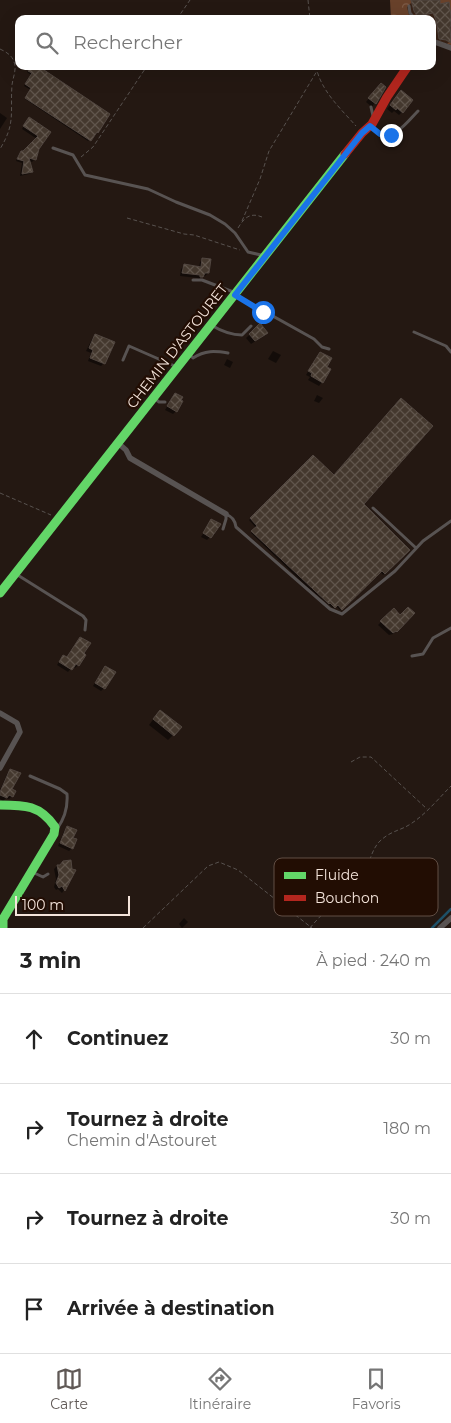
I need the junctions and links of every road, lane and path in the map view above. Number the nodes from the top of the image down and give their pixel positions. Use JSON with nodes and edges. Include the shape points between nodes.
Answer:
{"nodes":[{"id":1,"x":190,"y":0,"type":"edge"},
{"id":2,"x":308,"y":0,"type":"edge"},
{"id":3,"x":409,"y":6,"type":"dead end"},
{"id":4,"x":180,"y":15,"type":"edge"},
{"id":5,"x":310,"y":15,"type":"edge"},
{"id":6,"x":412,"y":15,"type":"edge"},
{"id":7,"x":436,"y":43,"type":"edge"},
{"id":8,"x":451,"y":48,"type":"edge"},
{"id":9,"x":0,"y":49,"type":"edge"},
{"id":10,"x":144,"y":70,"type":"edge"},
{"id":11,"x":405,"y":70,"type":"edge"},
{"id":12,"x":317,"y":71,"type":"joint"},
{"id":13,"x":370,"y":107,"type":"dead end"},
{"id":14,"x":418,"y":111,"type":"dead end"},
{"id":15,"x":372,"y":122,"type":"junction"},
{"id":16,"x":362,"y":133,"type":"junction"},
{"id":17,"x":54,"y":148,"type":"dead end"},
{"id":18,"x":0,"y":149,"type":"edge"},
{"id":19,"x":76,"y":160,"type":"junction"},
{"id":20,"x":262,"y":217,"type":"dead end"},
{"id":21,"x":126,"y":218,"type":"dead end"},
{"id":22,"x":242,"y":221,"type":"junction"},
{"id":23,"x":234,"y":233,"type":"junction"},
{"id":24,"x":248,"y":252,"type":"junction"},
{"id":25,"x":266,"y":256,"type":"junction"},
{"id":26,"x":193,"y":280,"type":"dead end"},
{"id":27,"x":235,"y":294,"type":"junction"},
{"id":28,"x":211,"y":325,"type":"junction"},
{"id":29,"x":251,"y":326,"type":"dead end"},
{"id":30,"x":414,"y":332,"type":"dead end"},
{"id":31,"x":329,"y":349,"type":"dead end"},
{"id":32,"x":451,"y":352,"type":"edge"},
{"id":33,"x":188,"y":353,"type":"junction"},
{"id":34,"x":228,"y":353,"type":"dead end"},
{"id":35,"x":123,"y":360,"type":"dead end"},
{"id":36,"x":177,"y":368,"type":"junction"},
{"id":37,"x":154,"y":398,"type":"junction"},
{"id":38,"x":165,"y":402,"type":"dead end"},
{"id":39,"x":118,"y":444,"type":"junction"},
{"id":40,"x":0,"y":493,"type":"edge"},
{"id":41,"x":373,"y":508,"type":"dead end"},
{"id":42,"x":226,"y":514,"type":"junction"},
{"id":43,"x":59,"y":519,"type":"junction"},
{"id":44,"x":451,"y":521,"type":"edge"},
{"id":45,"x":223,"y":529,"type":"dead end"},
{"id":46,"x":416,"y":548,"type":"junction"},
{"id":47,"x":16,"y":573,"type":"junction"},
{"id":48,"x":0,"y":593,"type":"edge"},
{"id":49,"x":451,"y":628,"type":"edge"},
{"id":50,"x":85,"y":630,"type":"dead end"},
{"id":51,"x":412,"y":656,"type":"dead end"},
{"id":52,"x":0,"y":713,"type":"edge"},
{"id":53,"x":351,"y":762,"type":"dead end"},
{"id":54,"x":0,"y":768,"type":"edge"},
{"id":55,"x":30,"y":776,"type":"dead end"},
{"id":56,"x":451,"y":786,"type":"edge"},
{"id":57,"x":0,"y":805,"type":"edge"},
{"id":58,"x":427,"y":810,"type":"junction"},
{"id":59,"x":54,"y":834,"type":"junction"},
{"id":60,"x":370,"y":858,"type":"edge"},
{"id":61,"x":31,"y":872,"type":"junction"},
{"id":62,"x":48,"y":874,"type":"dead end"},
{"id":63,"x":274,"y":899,"type":"edge"},
{"id":64,"x":296,"y":916,"type":"edge"},
{"id":65,"x":319,"y":916,"type":"edge"},
{"id":66,"x":451,"y":918,"type":"edge"},
{"id":67,"x":2,"y":927,"type":"edge"},
{"id":68,"x":143,"y":928,"type":"edge"},
{"id":69,"x":311,"y":928,"type":"edge"},
{"id":70,"x":440,"y":928,"type":"edge"}],
"edges":[{"from":1,"to":4,"type":"path"},
{"from":2,"to":5,"type":"path"},
{"from":3,"to":6,"type":"lane"},
{"from":7,"to":8,"type":"street"},
{"from":9,"to":18,"type":"path","via":[[10,54],[15,64],[12,121]]},
{"from":10,"to":19,"type":"path","via":[[93,148]]},
{"from":11,"to":15,"type":"street","name":"CHEMIN D'ASTOURET"},
{"from":12,"to":16,"type":"path","via":[[323,86]]},
{"from":12,"to":22,"type":"path","via":[[269,151]]},
{"from":13,"to":15,"type":"lane"},
{"from":14,"to":15,"type":"lane","via":[[391,135],[380,134]]},
{"from":15,"to":16,"type":"street","name":"CHEMIN D'ASTOURET"},
{"from":16,"to":25,"type":"street","name":"CHEMIN D'ASTOURET"},
{"from":17,"to":19,"type":"lane","via":[[73,155]]},
{"from":19,"to":23,"type":"lane","via":[[85,175],[148,189],[210,215]]},
{"from":20,"to":22,"type":"path","via":[[250,215]]},
{"from":21,"to":24,"type":"path"},
{"from":22,"to":23,"type":"path"},
{"from":23,"to":24,"type":"lane"},
{"from":24,"to":25,"type":"lane"},
{"from":25,"to":27,"type":"street","name":"CHEMIN D'ASTOURET"},
{"from":26,"to":27,"type":"lane","via":[[202,280]]},
{"from":27,"to":28,"type":"street","name":"CHEMIN D'ASTOURET"},
{"from":27,"to":31,"type":"lane"},
{"from":28,"to":29,"type":"lane","via":[[234,335],[242,335]]},
{"from":28,"to":33,"type":"street","name":"CHEMIN D'ASTOURET"},
{"from":30,"to":32,"type":"lane","via":[[446,346]]},
{"from":33,"to":34,"type":"lane","via":[[194,358],[200,353]]},
{"from":33,"to":36,"type":"street","name":"CHEMIN D'ASTOURET"},
{"from":35,"to":36,"type":"lane","via":[[129,346]]},
{"from":36,"to":37,"type":"street","name":"CHEMIN D'ASTOURET"},
{"from":37,"to":38,"type":"lane"},
{"from":37,"to":39,"type":"street","name":"CHEMIN D'ASTOURET"},
{"from":39,"to":42,"type":"street","via":[[130,458]]},
{"from":39,"to":43,"type":"street","name":"CHEMIN D'ASTOURET"},
{"from":40,"to":43,"type":"path"},
{"from":41,"to":46,"type":"lane"},
{"from":42,"to":45,"type":"lane"},
{"from":42,"to":46,"type":"lane","via":[[235,521],[236,527],[330,609],[342,614],[395,571]]},
{"from":43,"to":47,"type":"street","name":"CHEMIN D'ASTOURET"},
{"from":44,"to":46,"type":"lane"},
{"from":47,"to":48,"type":"street","name":"CHEMIN D'ASTOURET"},
{"from":47,"to":50,"type":"lane","via":[[83,616]]},
{"from":49,"to":51,"type":"lane","via":[[433,638],[423,654]]},
{"from":52,"to":54,"type":"street","via":[[17,723],[20,732]]},
{"from":53,"to":58,"type":"path","via":[[360,757],[371,757]]},
{"from":55,"to":59,"type":"lane","via":[[67,794],[66,812]]},
{"from":56,"to":58,"type":"path"},
{"from":57,"to":59,"type":"street","via":[[29,806],[41,810],[54,827]]},
{"from":58,"to":60,"type":"path","via":[[411,824],[391,832],[379,842]]},
{"from":59,"to":61,"type":"street"},
{"from":61,"to":62,"type":"lane","via":[[43,877]]},
{"from":61,"to":67,"type":"street","via":[[3,919]]},
{"from":63,"to":68,"type":"path","via":[[238,870],[219,862],[208,866]]},
{"from":64,"to":69,"type":"path"},
{"from":65,"to":69,"type":"path"},
{"from":66,"to":70,"type":"street"}]}
